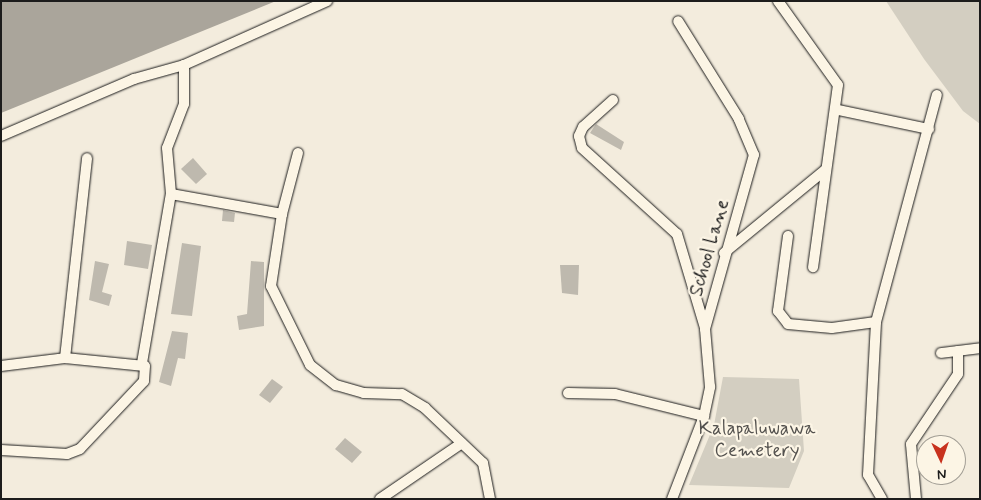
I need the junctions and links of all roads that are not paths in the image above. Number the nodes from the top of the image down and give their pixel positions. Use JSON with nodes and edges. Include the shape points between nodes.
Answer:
{"nodes":[{"id":1,"x":327,"y":1,"type":"edge"},
{"id":2,"x":778,"y":1,"type":"edge"},
{"id":3,"x":678,"y":21,"type":"dead end"},
{"id":4,"x":184,"y":65,"type":"junction"},
{"id":5,"x":937,"y":95,"type":"dead end"},
{"id":6,"x":613,"y":100,"type":"dead end"},
{"id":7,"x":838,"y":110,"type":"junction"},
{"id":8,"x":929,"y":129,"type":"junction"},
{"id":9,"x":1,"y":136,"type":"edge"},
{"id":10,"x":298,"y":153,"type":"dead end"},
{"id":11,"x":87,"y":158,"type":"dead end"},
{"id":12,"x":825,"y":170,"type":"junction"},
{"id":13,"x":171,"y":194,"type":"junction"},
{"id":14,"x":282,"y":214,"type":"junction"},
{"id":15,"x":788,"y":236,"type":"dead end"},
{"id":16,"x":724,"y":253,"type":"junction"},
{"id":17,"x":813,"y":267,"type":"dead end"},
{"id":18,"x":876,"y":322,"type":"junction"},
{"id":19,"x":705,"y":329,"type":"junction"},
{"id":20,"x":980,"y":348,"type":"edge"},
{"id":21,"x":958,"y":351,"type":"junction"},
{"id":22,"x":941,"y":353,"type":"dead end"},
{"id":23,"x":65,"y":358,"type":"junction"},
{"id":24,"x":142,"y":363,"type":"junction"},
{"id":25,"x":1,"y":366,"type":"edge"},
{"id":26,"x":568,"y":394,"type":"dead end"},
{"id":27,"x":704,"y":416,"type":"junction"},
{"id":28,"x":462,"y":443,"type":"junction"},
{"id":29,"x":1,"y":450,"type":"edge"},
{"id":30,"x":380,"y":499,"type":"edge"},
{"id":31,"x":490,"y":499,"type":"edge"},
{"id":32,"x":672,"y":499,"type":"edge"},
{"id":33,"x":882,"y":499,"type":"edge"},
{"id":34,"x":916,"y":499,"type":"edge"}],
"edges":[{"from":1,"to":4,"type":"street"},
{"from":2,"to":7,"type":"street","via":[[838,84]]},
{"from":3,"to":16,"type":"street","name":"School Lane","via":[[739,119],[754,156]]},
{"from":4,"to":9,"type":"street","via":[[134,79]]},
{"from":4,"to":13,"type":"street","via":[[184,104],[167,148]]},
{"from":5,"to":8,"type":"street"},
{"from":6,"to":19,"type":"street","via":[[583,127],[579,136],[582,148],[677,234]]},
{"from":7,"to":8,"type":"street"},
{"from":7,"to":12,"type":"street"},
{"from":8,"to":18,"type":"street"},
{"from":10,"to":14,"type":"street"},
{"from":11,"to":23,"type":"street"},
{"from":12,"to":16,"type":"street"},
{"from":12,"to":17,"type":"street"},
{"from":13,"to":14,"type":"street"},
{"from":13,"to":24,"type":"street"},
{"from":14,"to":28,"type":"street","via":[[271,286],[310,365],[336,385],[364,394],[402,394]]},
{"from":15,"to":18,"type":"street","via":[[778,312],[788,324],[832,328]]},
{"from":16,"to":19,"type":"street","name":"School Lane"},
{"from":18,"to":33,"type":"street","via":[[868,475]]},
{"from":19,"to":27,"type":"street","name":"School Lane","via":[[710,387]]},
{"from":20,"to":21,"type":"street"},
{"from":21,"to":22,"type":"street"},
{"from":21,"to":34,"type":"street","via":[[958,374],[911,444]]},
{"from":23,"to":24,"type":"street"},
{"from":23,"to":25,"type":"street"},
{"from":24,"to":29,"type":"street","via":[[144,381],[80,449],[67,454]]},
{"from":26,"to":27,"type":"street","via":[[616,394]]},
{"from":27,"to":32,"type":"street","name":"School Lane"},
{"from":28,"to":30,"type":"street"},
{"from":28,"to":31,"type":"street","via":[[483,463]]}]}
